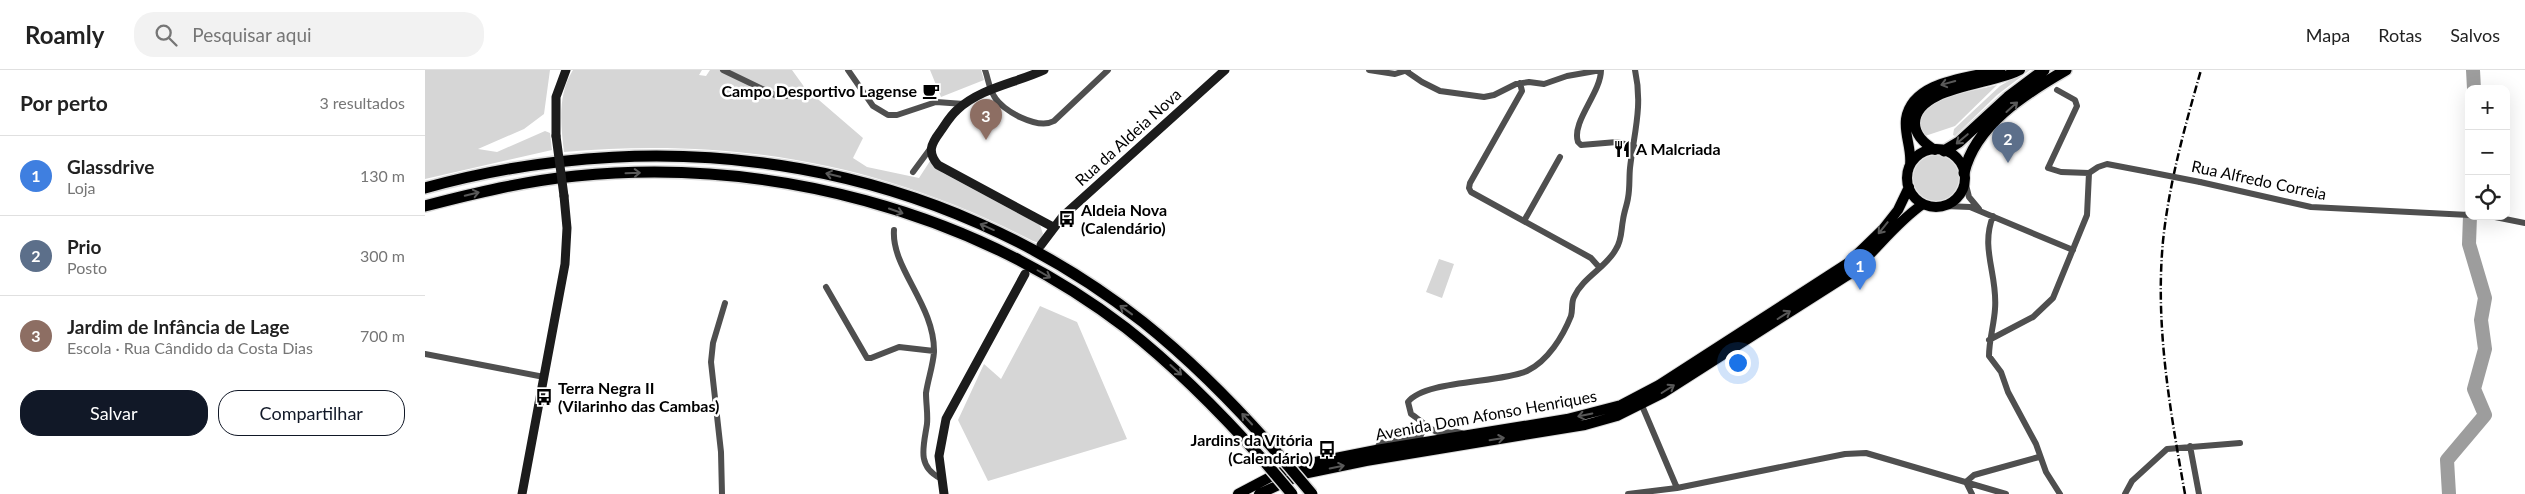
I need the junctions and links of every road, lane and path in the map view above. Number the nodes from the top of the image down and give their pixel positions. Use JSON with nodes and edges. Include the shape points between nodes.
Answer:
{"nodes":[{"id":1,"x":565,"y":70,"type":"edge"},
{"id":2,"x":723,"y":70,"type":"edge"},
{"id":3,"x":848,"y":70,"type":"edge"},
{"id":4,"x":985,"y":70,"type":"edge"},
{"id":5,"x":1044,"y":70,"type":"edge"},
{"id":6,"x":1108,"y":70,"type":"edge"},
{"id":7,"x":1225,"y":70,"type":"edge"},
{"id":8,"x":1369,"y":70,"type":"edge"},
{"id":9,"x":1601,"y":70,"type":"edge"},
{"id":10,"x":1635,"y":70,"type":"edge"},
{"id":11,"x":2020,"y":70,"type":"edge"},
{"id":12,"x":2044,"y":70,"type":"edge"},
{"id":13,"x":2066,"y":70,"type":"edge"},
{"id":14,"x":1407,"y":71,"type":"edge"},
{"id":15,"x":2000,"y":72,"type":"edge"},
{"id":16,"x":1520,"y":83,"type":"junction"},
{"id":17,"x":991,"y":90,"type":"junction"},
{"id":18,"x":2057,"y":90,"type":"dead end"},
{"id":19,"x":787,"y":96,"type":"dead end"},
{"id":20,"x":964,"y":104,"type":"junction"},
{"id":21,"x":1635,"y":147,"type":"junction"},
{"id":22,"x":930,"y":149,"type":"junction"},
{"id":23,"x":1939,"y":150,"type":"junction"},
{"id":24,"x":1560,"y":157,"type":"dead end"},
{"id":25,"x":1911,"y":165,"type":"junction"},
{"id":26,"x":913,"y":172,"type":"dead end"},
{"id":27,"x":2089,"y":173,"type":"junction"},
{"id":28,"x":1965,"y":177,"type":"junction"},
{"id":29,"x":1909,"y":187,"type":"junction"},
{"id":30,"x":425,"y":188,"type":"edge"},
{"id":31,"x":1923,"y":204,"type":"junction"},
{"id":32,"x":425,"y":206,"type":"edge"},
{"id":33,"x":1945,"y":206,"type":"junction"},
{"id":34,"x":1982,"y":212,"type":"junction"},
{"id":35,"x":2465,"y":215,"type":"edge"},
{"id":36,"x":1993,"y":216,"type":"junction"},
{"id":37,"x":2510,"y":220,"type":"edge"},
{"id":38,"x":1524,"y":221,"type":"junction"},
{"id":39,"x":2525,"y":223,"type":"edge"},
{"id":40,"x":1053,"y":227,"type":"junction"},
{"id":41,"x":894,"y":230,"type":"dead end"},
{"id":42,"x":1041,"y":245,"type":"dead end"},
{"id":43,"x":2073,"y":250,"type":"junction"},
{"id":44,"x":1599,"y":267,"type":"junction"},
{"id":45,"x":1025,"y":274,"type":"dead end"},
{"id":46,"x":826,"y":287,"type":"dead end"},
{"id":47,"x":725,"y":304,"type":"dead end"},
{"id":48,"x":1989,"y":340,"type":"junction"},
{"id":49,"x":934,"y":352,"type":"junction"},
{"id":50,"x":425,"y":354,"type":"edge"},
{"id":51,"x":544,"y":377,"type":"junction"},
{"id":52,"x":1643,"y":408,"type":"dead end"},
{"id":53,"x":1426,"y":424,"type":"junction"},
{"id":54,"x":1466,"y":435,"type":"junction"},
{"id":55,"x":2241,"y":443,"type":"dead end"},
{"id":56,"x":2190,"y":446,"type":"junction"},
{"id":57,"x":1376,"y":450,"type":"junction"},
{"id":58,"x":2039,"y":456,"type":"junction"},
{"id":59,"x":940,"y":478,"type":"junction"},
{"id":60,"x":1966,"y":482,"type":"junction"},
{"id":61,"x":1677,"y":488,"type":"junction"},
{"id":62,"x":522,"y":494,"type":"edge"},
{"id":63,"x":722,"y":494,"type":"edge"},
{"id":64,"x":944,"y":494,"type":"edge"},
{"id":65,"x":1238,"y":494,"type":"edge"},
{"id":66,"x":1259,"y":494,"type":"edge"},
{"id":67,"x":1292,"y":494,"type":"edge"},
{"id":68,"x":1312,"y":494,"type":"edge"},
{"id":69,"x":1628,"y":494,"type":"edge"},
{"id":70,"x":1972,"y":494,"type":"edge"},
{"id":71,"x":2006,"y":494,"type":"edge"},
{"id":72,"x":2060,"y":494,"type":"edge"},
{"id":73,"x":2125,"y":494,"type":"edge"},
{"id":74,"x":2199,"y":494,"type":"edge"}],
"edges":[{"from":1,"to":51,"type":"street","bridge":true,"via":[[556,97],[556,136],[567,228],[565,264]]},
{"from":2,"to":19,"type":"street","via":[[775,94]]},
{"from":3,"to":20,"type":"street","via":[[873,106],[887,115],[897,115],[936,102]]},
{"from":4,"to":17,"type":"street"},
{"from":5,"to":17,"type":"street"},
{"from":6,"to":17,"type":"street","via":[[1048,124],[1014,114],[996,100]]},
{"from":7,"to":40,"type":"street","name":"Rua da Aldeia Nova"},
{"from":8,"to":14,"type":"street","via":[[1395,74]]},
{"from":9,"to":16,"type":"street","via":[[1544,84]]},
{"from":9,"to":21,"type":"street","via":[[1598,87],[1579,127],[1578,142],[1581,145],[1617,142]]},
{"from":10,"to":21,"type":"street","via":[[1638,107]]},
{"from":11,"to":15,"type":"main road","name":"Avenida Dom Afonso Henriques"},
{"from":12,"to":23,"type":"highway","one_way":true,"via":[[2008,96],[1959,142]]},
{"from":28,"to":13,"type":"highway","one_way":true,"via":[[1971,151],[1995,123],[2024,96]]},
{"from":14,"to":16,"type":"street","via":[[1430,87],[1473,97],[1495,95]]},
{"from":15,"to":23,"type":"main road","name":"Avenida Dom Afonso Henriques","via":[[1942,94],[1922,106],[1917,113],[1916,129],[1925,143]]},
{"from":15,"to":25,"type":"main road","name":"Avenida Dom Afonso Henriques","one_way":true,"via":[[1937,86],[1915,100],[1906,120]]},
{"from":16,"to":38,"type":"street","via":[[1522,92],[1469,188]]},
{"from":17,"to":20,"type":"street"},
{"from":18,"to":27,"type":"street","name":"Rua Alfredo Correia","via":[[2075,100],[2077,106],[2047,168]]},
{"from":20,"to":22,"type":"street"},
{"from":21,"to":44,"type":"street","via":[[1619,242],[1613,254]]},
{"from":22,"to":26,"type":"street"},
{"from":22,"to":40,"type":"street","via":[[938,165]]},
{"from":23,"to":25,"type":"main road","via":[[1921,154]]},
{"from":23,"to":28,"type":"main road","name":"Avenida Dom Afonso Henriques","via":[[1955,157]]},
{"from":24,"to":38,"type":"street"},
{"from":25,"to":29,"type":"main road","name":"Avenida Dom Afonso Henriques"},
{"from":27,"to":35,"type":"street","name":"Rua Alfredo Correia","bridge":true,"via":[[2107,164],[2311,207]]},
{"from":27,"to":43,"type":"street","via":[[2087,215]]},
{"from":28,"to":33,"type":"main road","via":[[1959,196]]},
{"from":28,"to":34,"type":"street","via":[[1969,196]]},
{"from":29,"to":31,"type":"main road"},
{"from":29,"to":54,"type":"main road","name":"Avenida Dom Afonso Henriques","one_way":true,"via":[[1898,210],[1860,254],[1659,385],[1621,405],[1599,412]]},
{"from":68,"to":30,"type":"highway","one_way":true,"bridge":true,"via":[[1191,363],[1143,322],[1051,260],[995,230],[893,192],[833,174],[773,163],[656,155],[554,161],[493,171]]},
{"from":31,"to":33,"type":"main road"},
{"from":66,"to":31,"type":"main road","name":"Avenida Dom Afonso Henriques","one_way":true,"via":[[1303,474],[1585,425],[1617,416],[1663,393],[1848,275],[1874,253],[1903,218]]},
{"from":32,"to":67,"type":"highway","one_way":true,"bridge":true,"via":[[526,183],[640,172],[763,179],[863,200],[990,247],[1087,300],[1179,372]]},
{"from":33,"to":34,"type":"street","via":[[1970,207]]},
{"from":34,"to":36,"type":"street"},
{"from":36,"to":43,"type":"street"},
{"from":36,"to":48,"type":"street","via":[[1987,244],[1995,277]]},
{"from":37,"to":39,"type":"street"},
{"from":38,"to":44,"type":"street","via":[[1591,258]]},
{"from":40,"to":42,"type":"street","name":"Rua da Aldeia Nova"},
{"from":41,"to":49,"type":"street","via":[[897,253],[931,325]]},
{"from":43,"to":48,"type":"street","via":[[2053,298],[2045,307],[2033,317]]},
{"from":44,"to":53,"type":"street","via":[[1576,292],[1571,315],[1544,359],[1519,374],[1450,384],[1415,396],[1408,402],[1408,410]]},
{"from":45,"to":59,"type":"street","via":[[946,419],[939,456]]},
{"from":46,"to":49,"type":"street","via":[[867,358],[899,347]]},
{"from":47,"to":63,"type":"street","via":[[711,362]]},
{"from":48,"to":58,"type":"street","via":[[1989,356],[2001,372]]},
{"from":49,"to":59,"type":"street","via":[[927,392],[923,455],[926,467]]},
{"from":50,"to":51,"type":"street"},
{"from":51,"to":62,"type":"street"},
{"from":52,"to":61,"type":"street"},
{"from":53,"to":54,"type":"street","via":[[1440,433],[1458,430]]},
{"from":53,"to":57,"type":"street","via":[[1420,437],[1380,443]]},
{"from":54,"to":57,"type":"main road","name":"Avenida Dom Afonso Henriques"},
{"from":55,"to":56,"type":"street"},
{"from":56,"to":73,"type":"street","via":[[2167,449],[2132,481]]},
{"from":56,"to":74,"type":"street"},
{"from":57,"to":65,"type":"main road","name":"Avenida Dom Afonso Henriques","via":[[1300,465]]},
{"from":58,"to":60,"type":"street","via":[[1973,475]]},
{"from":58,"to":72,"type":"street"},
{"from":59,"to":64,"type":"street"},
{"from":60,"to":61,"type":"street","via":[[1866,453],[1845,454]]},
{"from":60,"to":70,"type":"street"},
{"from":60,"to":71,"type":"street"},
{"from":61,"to":69,"type":"street"}]}
